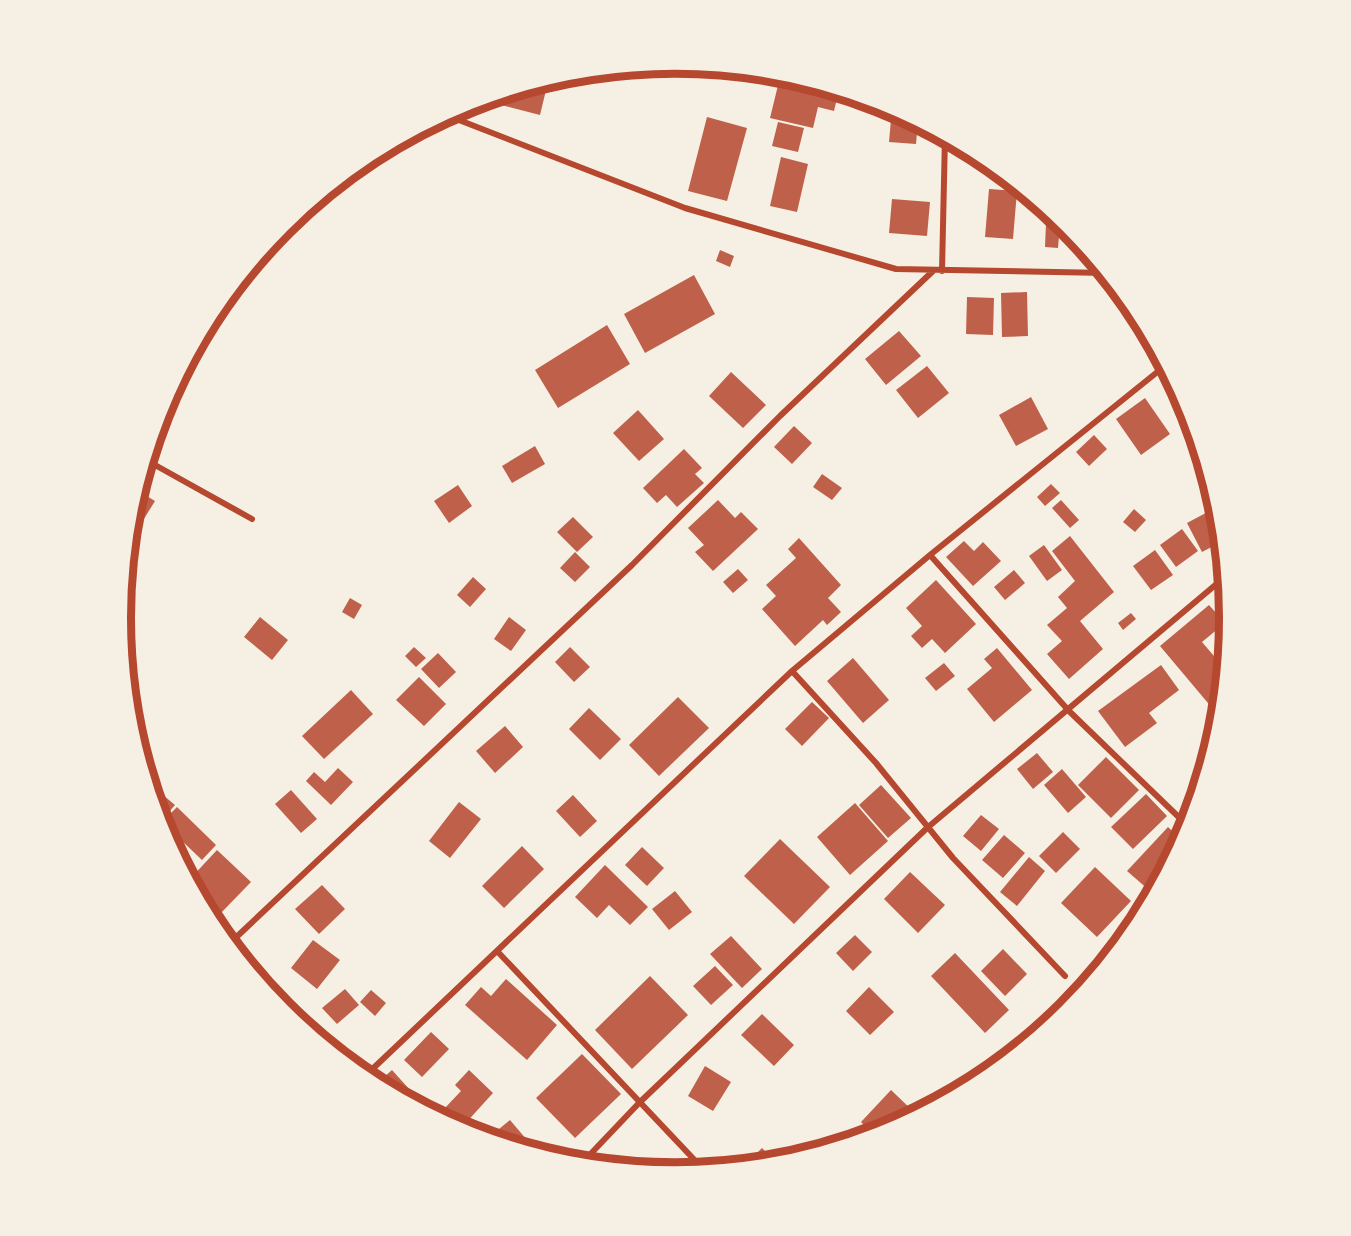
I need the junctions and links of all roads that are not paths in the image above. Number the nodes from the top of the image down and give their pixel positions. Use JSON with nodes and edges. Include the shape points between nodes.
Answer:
{"nodes":[{"id":1,"x":457,"y":119,"type":"edge"},
{"id":2,"x":945,"y":144,"type":"edge"},
{"id":3,"x":933,"y":271,"type":"junction"},
{"id":4,"x":942,"y":271,"type":"junction"},
{"id":5,"x":1096,"y":273,"type":"edge"},
{"id":6,"x":1160,"y":369,"type":"edge"},
{"id":7,"x":154,"y":464,"type":"edge"},
{"id":8,"x":252,"y":519,"type":"dead end"},
{"id":9,"x":930,"y":555,"type":"junction"},
{"id":10,"x":1219,"y":582,"type":"edge"},
{"id":11,"x":792,"y":671,"type":"junction"},
{"id":12,"x":1069,"y":711,"type":"junction"},
{"id":13,"x":1181,"y":820,"type":"edge"},
{"id":14,"x":927,"y":828,"type":"junction"},
{"id":15,"x":236,"y":938,"type":"edge"},
{"id":16,"x":498,"y":951,"type":"junction"},
{"id":17,"x":1065,"y":976,"type":"dead end"},
{"id":18,"x":372,"y":1070,"type":"edge"},
{"id":19,"x":639,"y":1103,"type":"junction"},
{"id":20,"x":589,"y":1155,"type":"edge"},
{"id":21,"x":696,"y":1161,"type":"edge"}],
"edges":[{"from":1,"to":3,"type":"street","via":[[685,208],[896,268]]},
{"from":2,"to":4,"type":"street"},
{"from":3,"to":4,"type":"street"},
{"from":3,"to":15,"type":"street","via":[[780,416],[632,565]]},
{"from":4,"to":5,"type":"street"},
{"from":6,"to":9,"type":"street"},
{"from":7,"to":8,"type":"street"},
{"from":9,"to":11,"type":"street"},
{"from":9,"to":12,"type":"street"},
{"from":10,"to":12,"type":"street"},
{"from":11,"to":14,"type":"street","via":[[876,763]]},
{"from":11,"to":16,"type":"street"},
{"from":12,"to":13,"type":"street"},
{"from":12,"to":14,"type":"street"},
{"from":14,"to":17,"type":"street"},
{"from":14,"to":19,"type":"street"},
{"from":16,"to":18,"type":"street"},
{"from":16,"to":19,"type":"street"},
{"from":19,"to":20,"type":"street"},
{"from":19,"to":21,"type":"street"}]}
